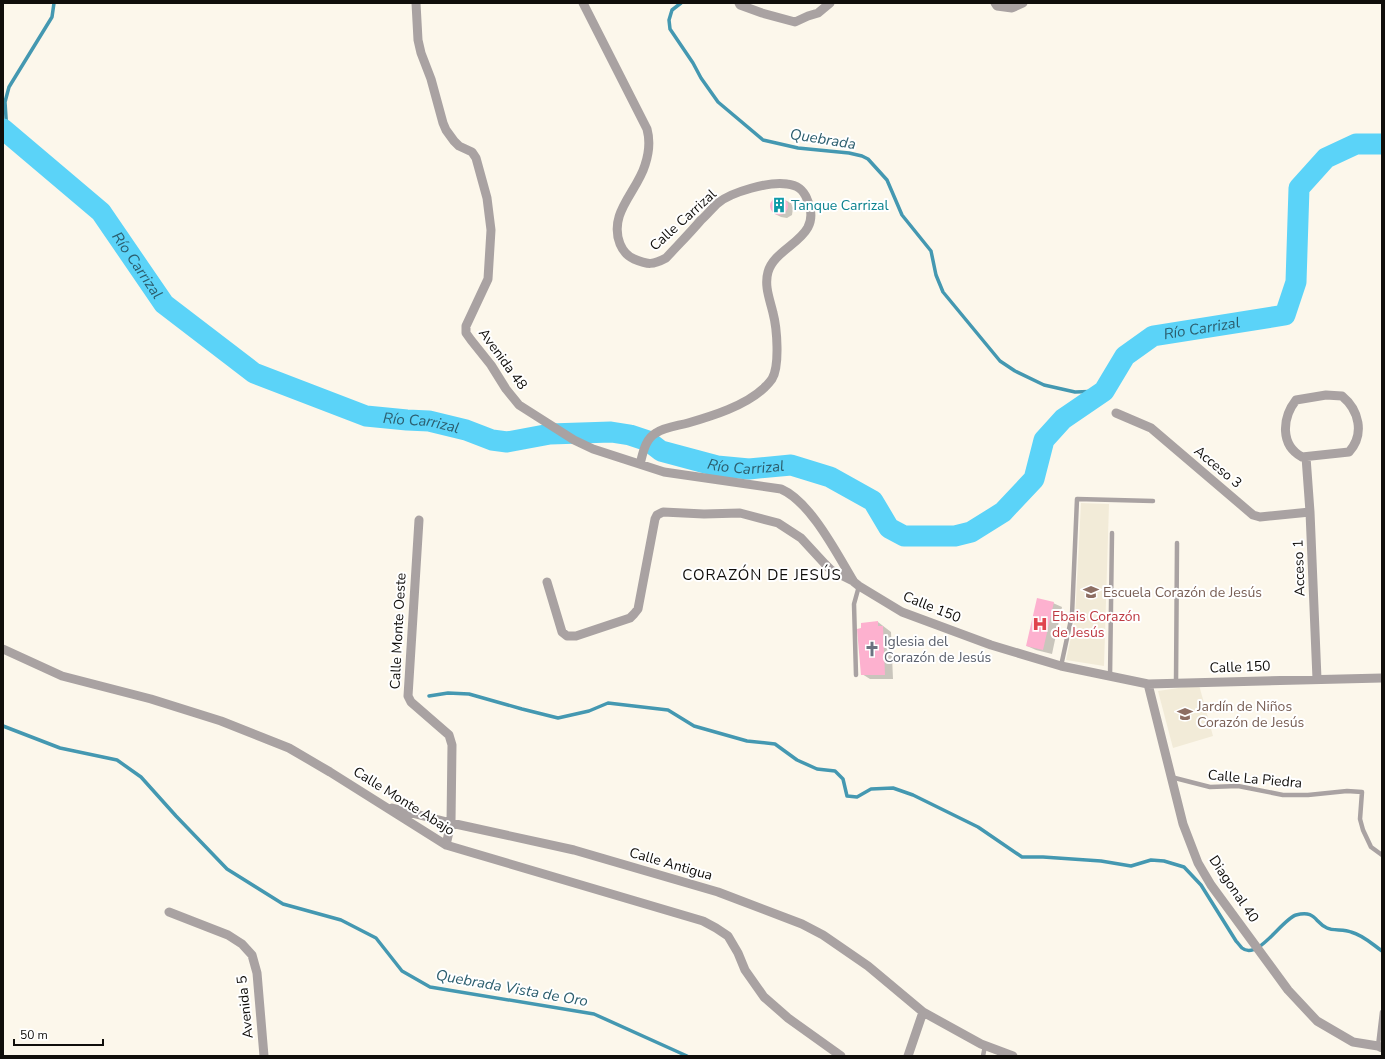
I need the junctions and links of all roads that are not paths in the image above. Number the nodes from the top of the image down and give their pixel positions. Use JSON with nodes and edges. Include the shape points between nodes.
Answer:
{"nodes":[{"id":1,"x":416,"y":3,"type":"edge"},
{"id":2,"x":583,"y":3,"type":"edge"},
{"id":3,"x":739,"y":3,"type":"edge"},
{"id":4,"x":830,"y":3,"type":"edge"},
{"id":5,"x":995,"y":3,"type":"edge"},
{"id":6,"x":1023,"y":3,"type":"edge"},
{"id":7,"x":1116,"y":413,"type":"dead end"},
{"id":8,"x":1306,"y":457,"type":"junction"},
{"id":9,"x":640,"y":464,"type":"junction"},
{"id":10,"x":1153,"y":501,"type":"dead end"},
{"id":11,"x":1310,"y":512,"type":"junction"},
{"id":12,"x":419,"y":520,"type":"dead end"},
{"id":13,"x":1112,"y":533,"type":"dead end"},
{"id":14,"x":1177,"y":543,"type":"dead end"},
{"id":15,"x":547,"y":582,"type":"dead end"},
{"id":16,"x":857,"y":584,"type":"junction"},
{"id":17,"x":3,"y":649,"type":"edge"},
{"id":18,"x":1061,"y":666,"type":"junction"},
{"id":19,"x":856,"y":675,"type":"dead end"},
{"id":20,"x":1110,"y":677,"type":"junction"},
{"id":21,"x":1382,"y":678,"type":"edge"},
{"id":22,"x":1317,"y":679,"type":"junction"},
{"id":23,"x":1176,"y":683,"type":"junction"},
{"id":24,"x":1148,"y":684,"type":"junction"},
{"id":25,"x":1171,"y":777,"type":"junction"},
{"id":26,"x":383,"y":805,"type":"junction"},
{"id":27,"x":451,"y":823,"type":"junction"},
{"id":28,"x":446,"y":846,"type":"junction"},
{"id":29,"x":1382,"y":855,"type":"edge"},
{"id":30,"x":169,"y":912,"type":"dead end"},
{"id":31,"x":922,"y":1012,"type":"junction"},
{"id":32,"x":1382,"y":1012,"type":"edge"},
{"id":33,"x":985,"y":1046,"type":"junction"},
{"id":34,"x":1380,"y":1047,"type":"edge"},
{"id":35,"x":264,"y":1056,"type":"edge"},
{"id":36,"x":842,"y":1056,"type":"edge"},
{"id":37,"x":908,"y":1056,"type":"edge"},
{"id":38,"x":983,"y":1056,"type":"edge"},
{"id":39,"x":1013,"y":1056,"type":"edge"}],
"edges":[{"from":1,"to":9,"type":"street","name":"Avenida 48","via":[[418,40],[443,123],[454,141],[472,152],[476,158],[491,230],[488,279],[466,326],[466,333],[519,405],[574,440]]},
{"from":2,"to":9,"type":"street","name":"Calle Carrizal","via":[[650,138],[645,166],[620,212],[617,226],[622,248],[629,257],[642,263],[654,264],[661,261],[719,202],[762,186],[781,183],[796,185],[810,205],[808,229],[769,268],[766,280],[777,336],[776,362],[772,378],[748,401],[708,417],[655,433],[646,444]]},
{"from":3,"to":4,"type":"street","via":[[762,13],[795,22],[818,14]]},
{"from":5,"to":6,"type":"street","via":[[997,6],[1012,8]]},
{"from":7,"to":11,"type":"street","name":"Acceso 3","via":[[1151,428],[1253,515],[1260,517]]},
{"from":8,"to":8,"type":"street","via":[[1349,452],[1353,448],[1359,424],[1354,408],[1342,396],[1304,398],[1296,400],[1291,407],[1285,422],[1286,439],[1295,453]]},
{"from":8,"to":11,"type":"street","name":"Acceso 1"},
{"from":9,"to":16,"type":"street","name":"Calle 150","via":[[664,472],[790,493],[811,513]]},
{"from":10,"to":18,"type":"lane","via":[[1077,499],[1072,615]]},
{"from":11,"to":22,"type":"street","name":"Acceso 1"},
{"from":12,"to":27,"type":"street","name":"Calle Monte Oeste","via":[[408,696],[411,702],[449,735],[452,745]]},
{"from":13,"to":20,"type":"lane"},
{"from":14,"to":23,"type":"lane"},
{"from":15,"to":16,"type":"street","via":[[562,632],[567,636],[576,636],[630,618],[638,609],[655,519],[663,512],[740,513],[778,523],[801,538],[831,570]]},
{"from":16,"to":18,"type":"street","name":"Calle 150","via":[[902,612],[991,645]]},
{"from":16,"to":19,"type":"lane","via":[[854,604]]},
{"from":17,"to":26,"type":"street","name":"Calle Monte Abajo","via":[[62,676],[151,699],[221,721],[289,748]]},
{"from":18,"to":20,"type":"street","name":"Calle 150"},
{"from":20,"to":24,"type":"street","name":"Calle 150"},
{"from":21,"to":22,"type":"street","name":"Calle 150"},
{"from":22,"to":23,"type":"street","name":"Calle 150"},
{"from":23,"to":24,"type":"street","name":"Calle 150"},
{"from":24,"to":25,"type":"street","name":"Diagonal 40"},
{"from":25,"to":29,"type":"lane","name":"Calle La Piedra","via":[[1210,787],[1238,786],[1283,795],[1362,792],[1360,819],[1363,830],[1371,848]]},
{"from":25,"to":34,"type":"street","name":"Diagonal 40","via":[[1183,824],[1198,863],[1211,885],[1288,990],[1317,1021],[1353,1042]]},
{"from":26,"to":27,"type":"street","name":"Calle Antigua"},
{"from":26,"to":28,"type":"street","name":"Calle Monte Abajo"},
{"from":27,"to":28,"type":"street","name":"Calle Monte Oeste"},
{"from":27,"to":31,"type":"street","name":"Calle Antigua","via":[[589,855],[718,892],[802,924],[823,934],[868,966]]},
{"from":28,"to":36,"type":"street","name":"Calle Monte Abajo","via":[[703,921],[728,936],[745,970],[764,997],[788,1018]]},
{"from":30,"to":35,"type":"street","name":"Avenida 5","via":[[228,935],[242,944],[252,955],[257,972]]},
{"from":31,"to":33,"type":"street"},
{"from":31,"to":37,"type":"street"},
{"from":32,"to":34,"type":"lane"},
{"from":33,"to":38,"type":"lane"},
{"from":33,"to":39,"type":"street"}]}
